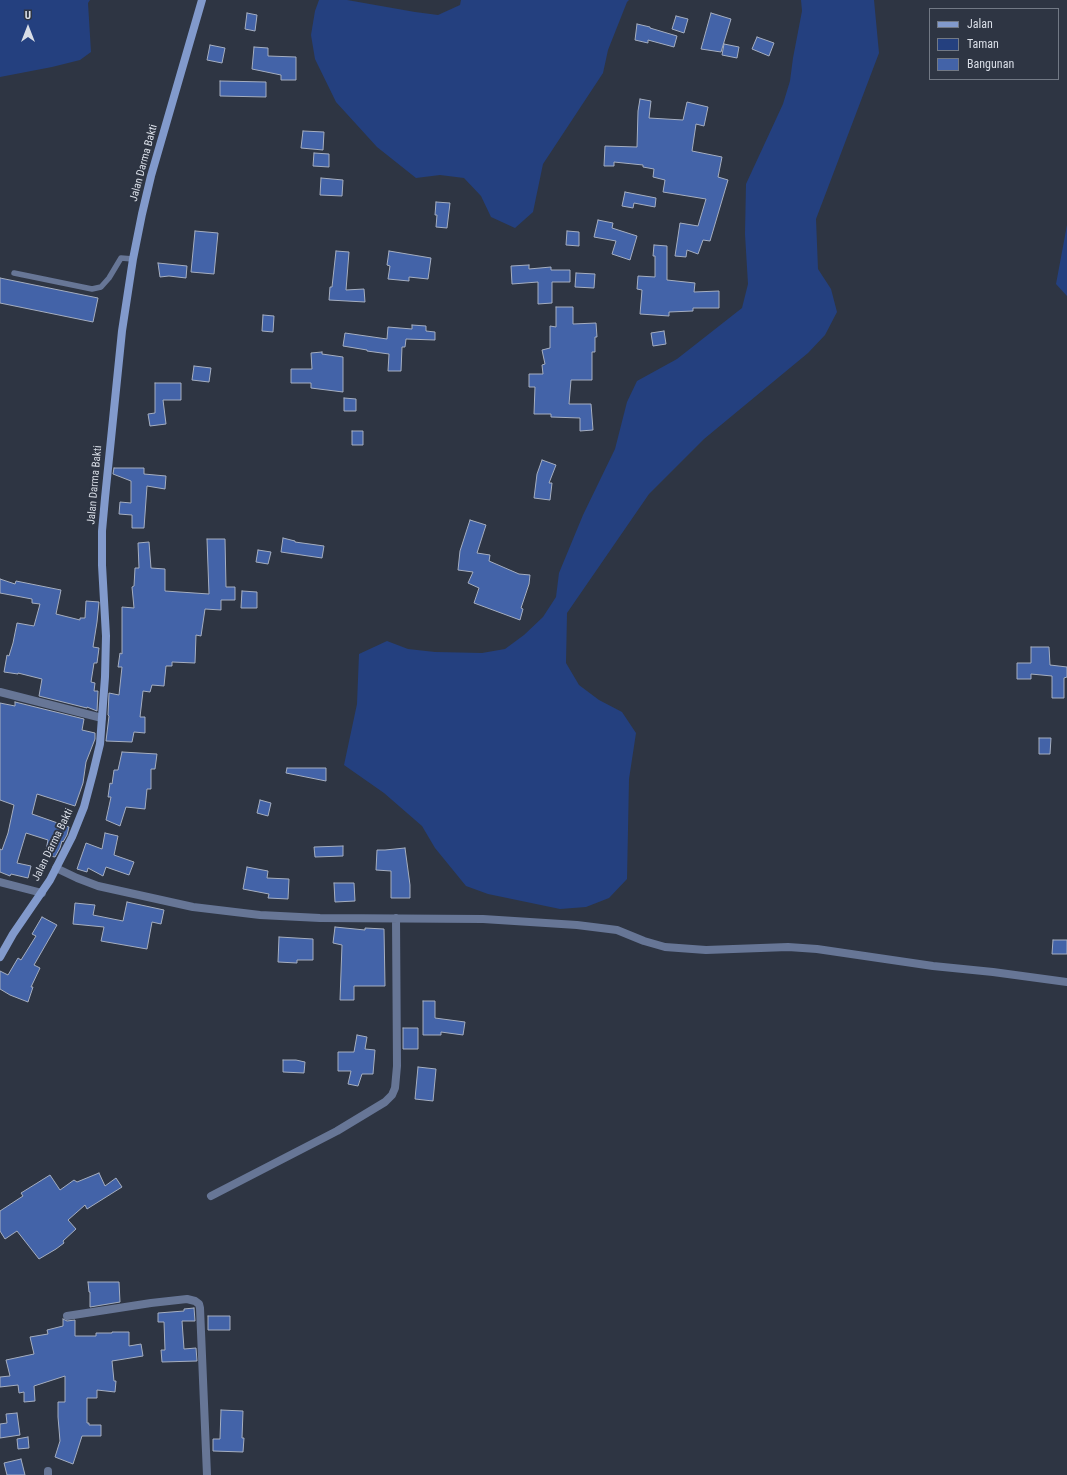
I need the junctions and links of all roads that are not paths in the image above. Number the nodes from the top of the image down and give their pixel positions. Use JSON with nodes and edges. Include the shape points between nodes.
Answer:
{"nodes":[{"id":1,"x":202,"y":0,"type":"edge"},
{"id":2,"x":133,"y":259,"type":"junction"},
{"id":3,"x":14,"y":273,"type":"dead end"},
{"id":4,"x":0,"y":692,"type":"edge"},
{"id":5,"x":102,"y":718,"type":"junction"},
{"id":6,"x":56,"y":868,"type":"junction"},
{"id":7,"x":0,"y":882,"type":"edge"},
{"id":8,"x":42,"y":893,"type":"junction"},
{"id":9,"x":396,"y":918,"type":"junction"},
{"id":10,"x":0,"y":957,"type":"edge"},
{"id":11,"x":1067,"y":982,"type":"edge"},
{"id":12,"x":211,"y":1196,"type":"dead end"},
{"id":13,"x":67,"y":1316,"type":"dead end"},
{"id":14,"x":207,"y":1475,"type":"edge"}],
"edges":[{"from":1,"to":2,"type":"street","name":"Jalan Darma Bakti","via":[[151,176]]},
{"from":2,"to":3,"type":"lane","via":[[121,258],[101,287],[92,289]]},
{"from":2,"to":5,"type":"street","name":"Jalan Darma Bakti","via":[[122,331],[104,498],[102,566],[106,636]]},
{"from":4,"to":5,"type":"street"},
{"from":5,"to":6,"type":"street","name":"Jalan Darma Bakti","via":[[100,744],[84,807]]},
{"from":6,"to":8,"type":"street","name":"Jalan Darma Bakti"},
{"from":6,"to":9,"type":"street","via":[[98,886],[193,907],[313,918]]},
{"from":7,"to":8,"type":"street"},
{"from":8,"to":10,"type":"street","name":"Jalan Darma Bakti"},
{"from":9,"to":11,"type":"street","via":[[483,919],[577,925],[617,930],[665,947],[706,950],[788,947],[816,949]]},
{"from":9,"to":12,"type":"street","via":[[397,1066],[392,1095],[385,1102],[337,1131]]},
{"from":13,"to":14,"type":"street","via":[[187,1299],[199,1304]]}]}
